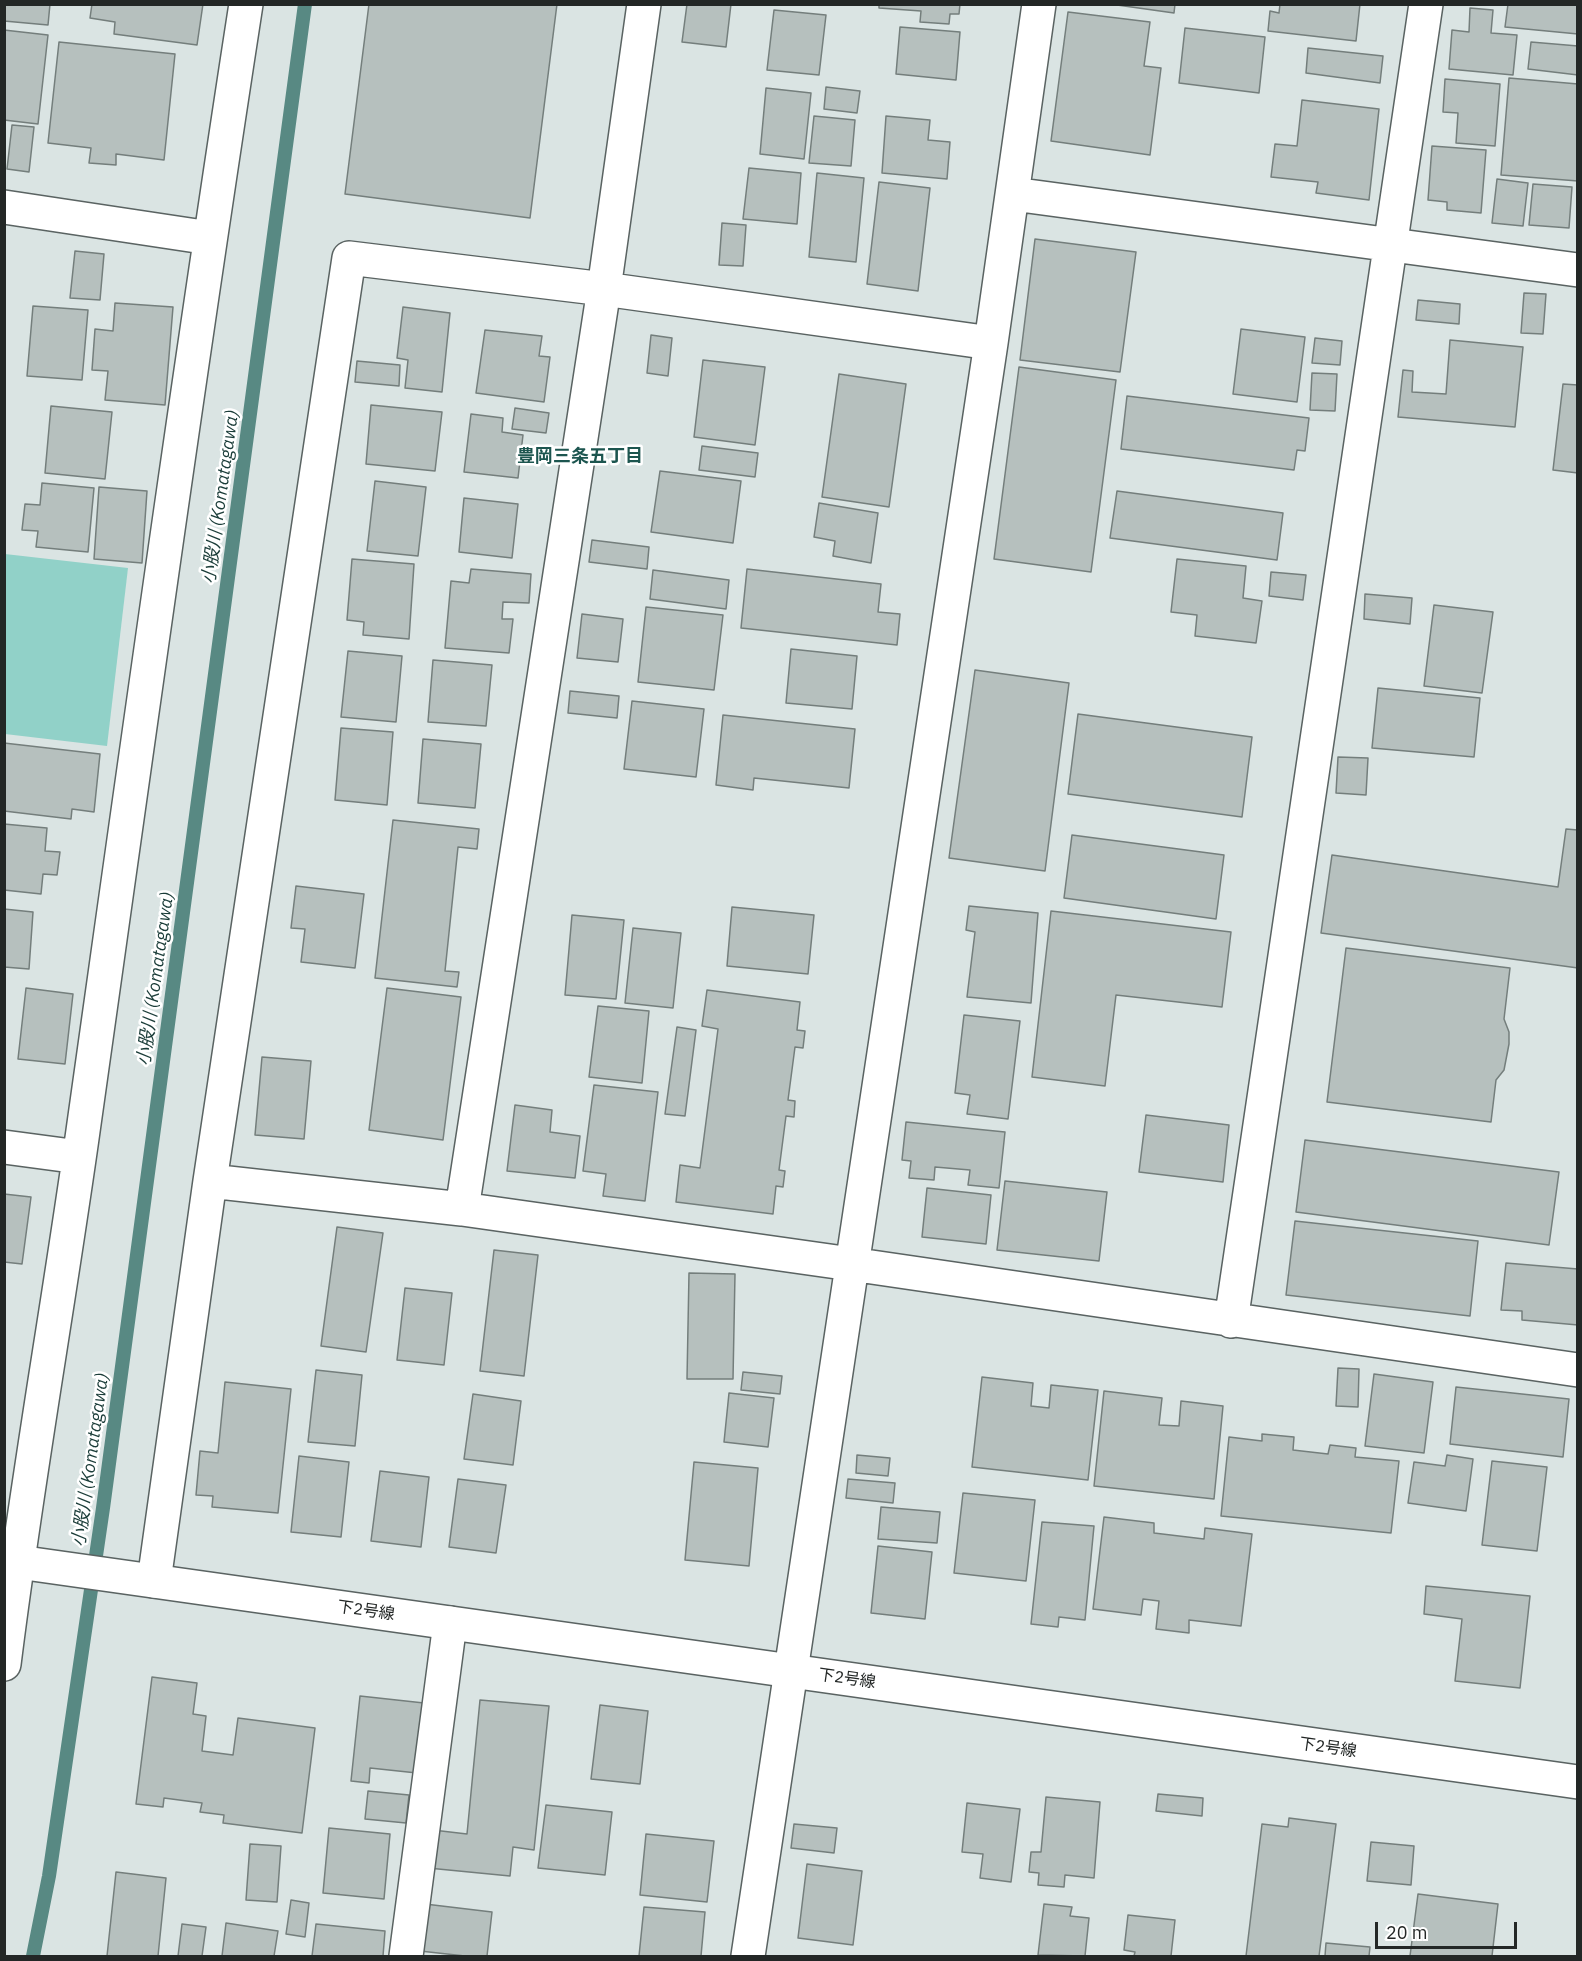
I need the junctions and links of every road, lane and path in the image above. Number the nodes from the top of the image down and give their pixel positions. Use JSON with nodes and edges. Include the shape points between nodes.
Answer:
{"nodes":[{"id":1,"x":246,"y":4,"type":"edge"},
{"id":2,"x":644,"y":4,"type":"edge"},
{"id":3,"x":1039,"y":4,"type":"edge"},
{"id":4,"x":1426,"y":4,"type":"edge"},
{"id":5,"x":1013,"y":194,"type":"junction"},
{"id":6,"x":4,"y":207,"type":"edge"},
{"id":7,"x":210,"y":238,"type":"junction"},
{"id":8,"x":1391,"y":245,"type":"junction"},
{"id":9,"x":1578,"y":270,"type":"edge"},
{"id":10,"x":604,"y":289,"type":"junction"},
{"id":11,"x":991,"y":343,"type":"junction"},
{"id":12,"x":4,"y":1147,"type":"edge"},
{"id":13,"x":79,"y":1157,"type":"junction"},
{"id":14,"x":210,"y":1181,"type":"junction"},
{"id":15,"x":462,"y":1209,"type":"junction"},
{"id":16,"x":851,"y":1264,"type":"junction"},
{"id":17,"x":1231,"y":1321,"type":"junction"},
{"id":18,"x":1578,"y":1370,"type":"edge"},
{"id":19,"x":11,"y":1561,"type":"edge"},
{"id":20,"x":154,"y":1581,"type":"junction"},
{"id":21,"x":450,"y":1623,"type":"junction"},
{"id":22,"x":4,"y":1664,"type":"edge"},
{"id":23,"x":790,"y":1671,"type":"junction"},
{"id":24,"x":1578,"y":1782,"type":"edge"},
{"id":25,"x":406,"y":1956,"type":"edge"},
{"id":26,"x":748,"y":1956,"type":"edge"}],
"edges":[{"from":1,"to":7,"type":"street"},
{"from":2,"to":10,"type":"street"},
{"from":3,"to":5,"type":"street"},
{"from":4,"to":8,"type":"street"},
{"from":5,"to":8,"type":"street"},
{"from":5,"to":11,"type":"street"},
{"from":6,"to":7,"type":"street"},
{"from":7,"to":13,"type":"street"},
{"from":8,"to":9,"type":"street"},
{"from":8,"to":17,"type":"street"},
{"from":10,"to":11,"type":"street"},
{"from":10,"to":14,"type":"street","via":[[349,258]]},
{"from":10,"to":15,"type":"street"},
{"from":11,"to":16,"type":"street"},
{"from":12,"to":13,"type":"street"},
{"from":13,"to":19,"type":"street"},
{"from":14,"to":15,"type":"street"},
{"from":14,"to":20,"type":"street"},
{"from":15,"to":16,"type":"street"},
{"from":16,"to":17,"type":"street"},
{"from":16,"to":23,"type":"street"},
{"from":17,"to":18,"type":"street"},
{"from":19,"to":20,"type":"street","name":"下2号線"},
{"from":19,"to":22,"type":"street"},
{"from":20,"to":21,"type":"street","name":"下2号線"},
{"from":21,"to":23,"type":"street","name":"下2号線"},
{"from":21,"to":25,"type":"street"},
{"from":23,"to":24,"type":"street","name":"下2号線"},
{"from":23,"to":26,"type":"street"}]}
